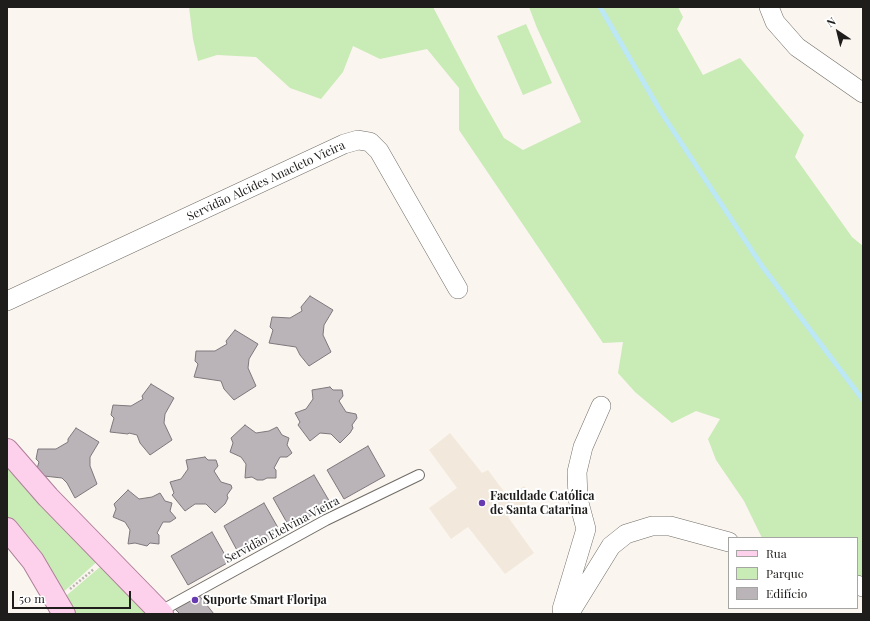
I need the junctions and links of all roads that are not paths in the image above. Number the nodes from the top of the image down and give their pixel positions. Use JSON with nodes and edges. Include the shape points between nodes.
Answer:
{"nodes":[{"id":1,"x":772,"y":15,"type":"edge"},
{"id":2,"x":863,"y":93,"type":"edge"},
{"id":3,"x":458,"y":289,"type":"dead end"},
{"id":4,"x":7,"y":301,"type":"edge"},
{"id":5,"x":601,"y":406,"type":"dead end"},
{"id":6,"x":7,"y":450,"type":"edge"},
{"id":7,"x":419,"y":476,"type":"dead end"},
{"id":8,"x":8,"y":531,"type":"edge"},
{"id":9,"x":728,"y":542,"type":"edge"},
{"id":10,"x":550,"y":594,"type":"dead end"},
{"id":11,"x":60,"y":607,"type":"edge"},
{"id":12,"x":565,"y":612,"type":"edge"},
{"id":13,"x":160,"y":613,"type":"edge"}],
"edges":[{"from":1,"to":2,"type":"street","via":[[797,47]]},
{"from":3,"to":4,"type":"street","name":"Servidão Alcides Anacleto Vieira","via":[[379,150],[370,142],[358,140],[344,144]]},
{"from":5,"to":12,"type":"street","via":[[583,447],[577,472],[578,499],[586,529]]},
{"from":6,"to":13,"type":"main road","via":[[48,497]]},
{"from":7,"to":13,"type":"lane","name":"Servidão Etelvina Vieira","via":[[326,520]]},
{"from":8,"to":11,"type":"main road","via":[[33,561]]},
{"from":9,"to":12,"type":"street","via":[[670,526],[652,526],[626,534],[611,546]]},
{"from":10,"to":12,"type":"street"}]}
